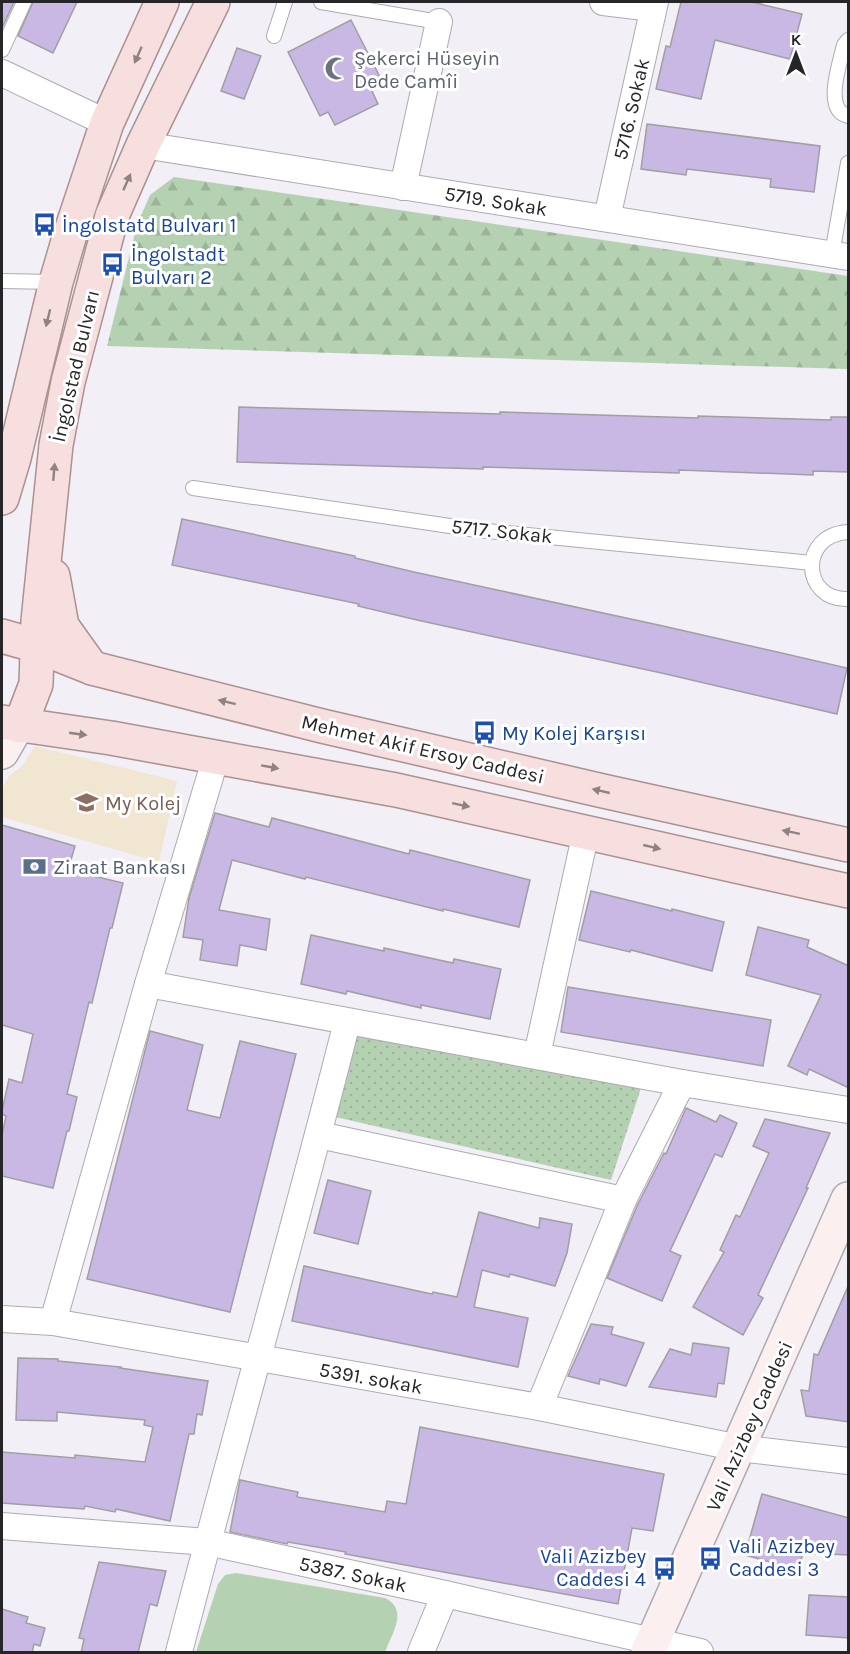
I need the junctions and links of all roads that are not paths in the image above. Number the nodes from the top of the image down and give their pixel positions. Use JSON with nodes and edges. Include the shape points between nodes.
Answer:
{"nodes":[{"id":1,"x":24,"y":2,"type":"edge"},
{"id":2,"x":162,"y":2,"type":"edge"},
{"id":3,"x":213,"y":2,"type":"edge"},
{"id":4,"x":285,"y":2,"type":"edge"},
{"id":5,"x":321,"y":2,"type":"edge"},
{"id":6,"x":603,"y":2,"type":"edge"},
{"id":7,"x":654,"y":5,"type":"edge"},
{"id":8,"x":439,"y":22,"type":"joint"},
{"id":9,"x":274,"y":36,"type":"dead end"},
{"id":10,"x":849,"y":40,"type":"edge"},
{"id":11,"x":2,"y":50,"type":"edge"},
{"id":12,"x":2,"y":73,"type":"edge"},
{"id":13,"x":849,"y":116,"type":"edge"},
{"id":14,"x":107,"y":123,"type":"junction"},
{"id":15,"x":143,"y":145,"type":"junction"},
{"id":16,"x":849,"y":163,"type":"edge"},
{"id":17,"x":403,"y":187,"type":"junction"},
{"id":18,"x":607,"y":218,"type":"junction"},
{"id":19,"x":840,"y":255,"type":"edge"},
{"id":20,"x":2,"y":281,"type":"edge"},
{"id":21,"x":56,"y":282,"type":"junction"},
{"id":22,"x":8,"y":470,"type":"edge"},
{"id":23,"x":193,"y":488,"type":"dead end"},
{"id":24,"x":2,"y":498,"type":"edge"},
{"id":25,"x":48,"y":530,"type":"junction"},
{"id":26,"x":849,"y":532,"type":"edge"},
{"id":27,"x":812,"y":562,"type":"junction"},
{"id":28,"x":849,"y":599,"type":"edge"},
{"id":29,"x":2,"y":636,"type":"edge"},
{"id":30,"x":37,"y":646,"type":"junction"},
{"id":31,"x":92,"y":668,"type":"junction"},
{"id":32,"x":8,"y":733,"type":"edge"},
{"id":33,"x":216,"y":757,"type":"junction"},
{"id":34,"x":586,"y":832,"type":"junction"},
{"id":35,"x":849,"y":845,"type":"edge"},
{"id":36,"x":849,"y":891,"type":"edge"},
{"id":37,"x":148,"y":984,"type":"junction"},
{"id":38,"x":347,"y":1022,"type":"junction"},
{"id":39,"x":537,"y":1055,"type":"junction"},
{"id":40,"x":682,"y":1083,"type":"junction"},
{"id":41,"x":849,"y":1110,"type":"edge"},
{"id":42,"x":319,"y":1135,"type":"junction"},
{"id":43,"x":849,"y":1199,"type":"edge"},
{"id":44,"x":623,"y":1200,"type":"junction"},
{"id":45,"x":2,"y":1319,"type":"edge"},
{"id":46,"x":53,"y":1322,"type":"junction"},
{"id":47,"x":258,"y":1358,"type":"junction"},
{"id":48,"x":539,"y":1407,"type":"junction"},
{"id":49,"x":740,"y":1448,"type":"junction"},
{"id":50,"x":849,"y":1461,"type":"edge"},
{"id":51,"x":2,"y":1526,"type":"edge"},
{"id":52,"x":207,"y":1542,"type":"junction"},
{"id":53,"x":445,"y":1594,"type":"junction"},
{"id":54,"x":651,"y":1648,"type":"edge"},
{"id":55,"x":179,"y":1653,"type":"edge"},
{"id":56,"x":421,"y":1653,"type":"edge"},
{"id":57,"x":700,"y":1653,"type":"edge"}],
"edges":[{"from":1,"to":11,"type":"lane"},
{"from":2,"to":14,"type":"main road","name":"İngolstad Bulvarı","one_way":true},
{"from":3,"to":15,"type":"main road","name":"İngolstad Bulvarı"},
{"from":4,"to":9,"type":"lane"},
{"from":5,"to":8,"type":"lane"},
{"from":6,"to":7,"type":"street"},
{"from":7,"to":18,"type":"street","name":"5716. Sokak"},
{"from":8,"to":17,"type":"street"},
{"from":10,"to":13,"type":"lane","via":[[844,45],[834,97],[835,107]]},
{"from":12,"to":14,"type":"street"},
{"from":14,"to":21,"type":"main road","name":"İngolstad Bulvarı"},
{"from":15,"to":17,"type":"street","name":"5719. Sokak"},
{"from":25,"to":15,"type":"main road","name":"İngolstad Bulvarı","one_way":true,"via":[[56,445],[68,382],[112,216]]},
{"from":16,"to":19,"type":"lane"},
{"from":17,"to":18,"type":"street","name":"5719. Sokak"},
{"from":18,"to":19,"type":"street","name":"5719. Sokak"},
{"from":20,"to":21,"type":"lane"},
{"from":21,"to":22,"type":"main road","name":"İngolstad Bulvarı","one_way":true},
{"from":22,"to":24,"type":"main road","name":"İngolstad Bulvarı"},
{"from":23,"to":27,"type":"lane","name":"5717. Sokak","via":[[477,530]]},
{"from":25,"to":30,"type":"main road","name":"İngolstad Bulvarı"},
{"from":25,"to":31,"type":"main road","via":[[62,626]]},
{"from":26,"to":27,"type":"lane","via":[[838,532],[820,543]]},
{"from":27,"to":28,"type":"lane","via":[[816,583],[824,591]]},
{"from":29,"to":30,"type":"main road","name":"Mehmet Akif Ersoy Caddesi"},
{"from":30,"to":31,"type":"main road","name":"Mehmet Akif Ersoy Caddesi"},
{"from":30,"to":32,"type":"main road","name":"İngolstad Bulvarı","via":[[36,684]]},
{"from":35,"to":31,"type":"main road","name":"Mehmet Akif Ersoy Caddesi","one_way":true,"via":[[322,726]]},
{"from":32,"to":33,"type":"main road","one_way":true,"via":[[111,738]]},
{"from":33,"to":34,"type":"main road","one_way":true,"via":[[396,790]]},
{"from":33,"to":37,"type":"street"},
{"from":34,"to":36,"type":"main road","one_way":true},
{"from":34,"to":39,"type":"street"},
{"from":37,"to":38,"type":"street"},
{"from":37,"to":46,"type":"street"},
{"from":38,"to":39,"type":"street"},
{"from":38,"to":42,"type":"street"},
{"from":39,"to":40,"type":"street"},
{"from":40,"to":41,"type":"street"},
{"from":40,"to":44,"type":"street"},
{"from":42,"to":44,"type":"street"},
{"from":42,"to":47,"type":"street"},
{"from":43,"to":49,"type":"street","name":"Vali Azizbey Caddesi"},
{"from":44,"to":48,"type":"street"},
{"from":45,"to":46,"type":"street","name":"5391. sokak"},
{"from":46,"to":47,"type":"street","name":"5391. sokak"},
{"from":47,"to":48,"type":"street","name":"5391. sokak"},
{"from":47,"to":52,"type":"street"},
{"from":48,"to":49,"type":"street","name":"5391. sokak"},
{"from":49,"to":50,"type":"street","name":"5391. sokak"},
{"from":49,"to":54,"type":"street","name":"Vali Azizbey Caddesi"},
{"from":51,"to":52,"type":"street","name":"5387. Sokak"},
{"from":52,"to":53,"type":"street","name":"5387. Sokak"},
{"from":52,"to":55,"type":"street"},
{"from":53,"to":54,"type":"street","name":"5387. Sokak"},
{"from":53,"to":56,"type":"street"},
{"from":54,"to":57,"type":"street","name":"5387. Sokak"}]}
